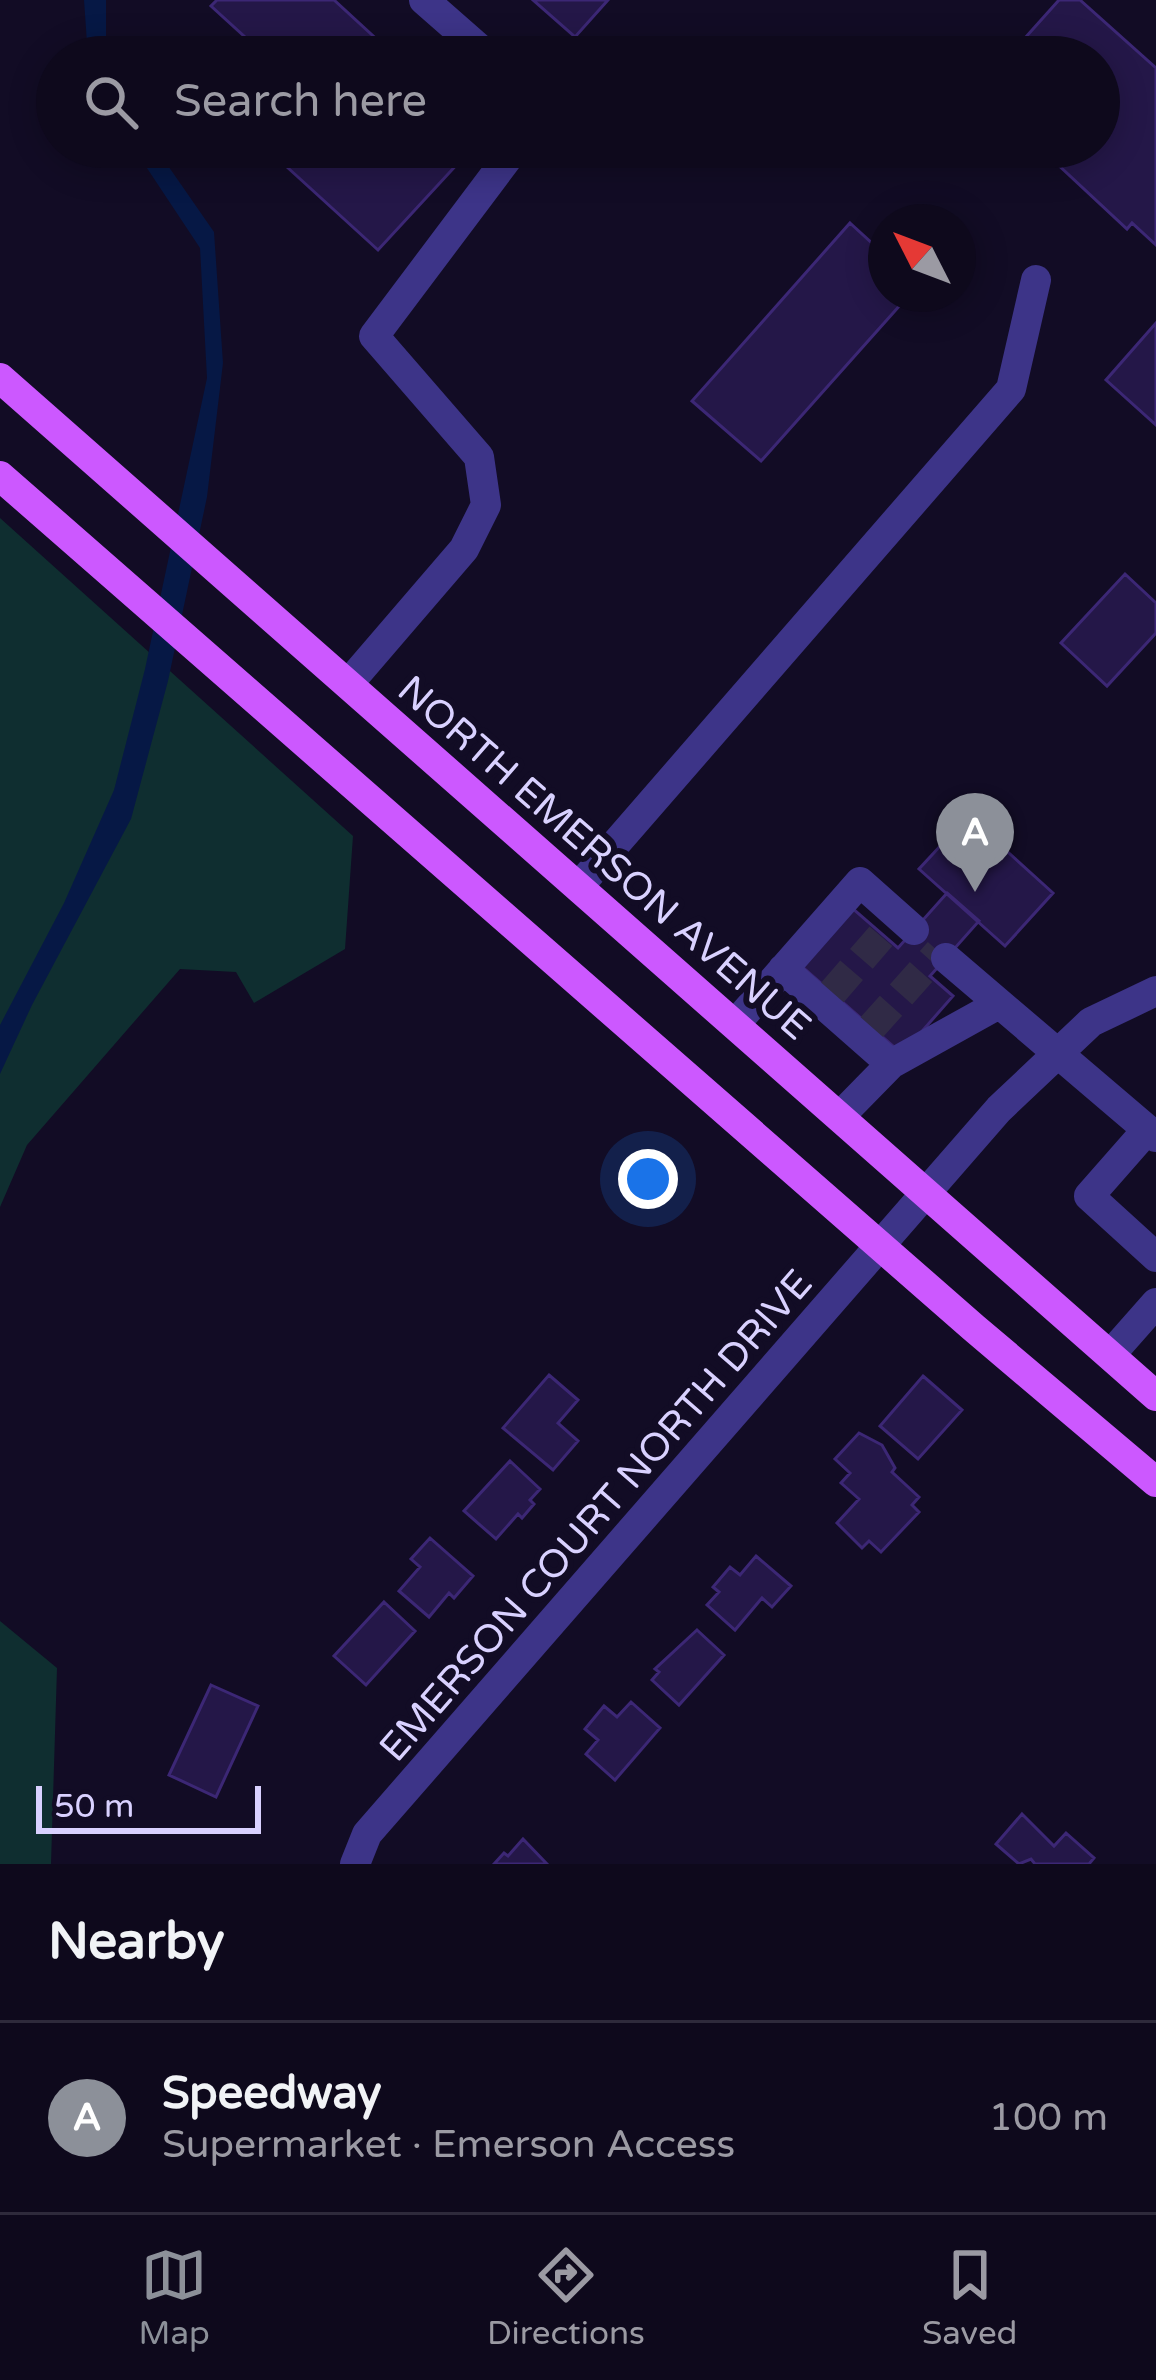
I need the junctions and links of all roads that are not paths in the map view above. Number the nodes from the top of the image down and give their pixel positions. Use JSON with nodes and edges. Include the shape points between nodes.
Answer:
{"nodes":[{"id":1,"x":424,"y":0,"type":"edge"},
{"id":2,"x":465,"y":36,"type":"edge"},
{"id":3,"x":500,"y":168,"type":"edge"},
{"id":4,"x":1036,"y":280,"type":"dead end"},
{"id":5,"x":0,"y":378,"type":"edge"},
{"id":6,"x":0,"y":476,"type":"edge"},
{"id":7,"x":348,"y":684,"type":"junction"},
{"id":8,"x":580,"y":886,"type":"junction"},
{"id":9,"x":899,"y":927,"type":"dead end"},
{"id":10,"x":946,"y":958,"type":"dead end"},
{"id":11,"x":784,"y":969,"type":"junction"},
{"id":12,"x":1156,"y":992,"type":"edge"},
{"id":13,"x":998,"y":1004,"type":"junction"},
{"id":14,"x":736,"y":1023,"type":"junction"},
{"id":15,"x":1054,"y":1053,"type":"junction"},
{"id":16,"x":891,"y":1064,"type":"junction"},
{"id":17,"x":841,"y":1115,"type":"junction"},
{"id":18,"x":1153,"y":1132,"type":"edge"},
{"id":19,"x":929,"y":1192,"type":"junction"},
{"id":20,"x":882,"y":1246,"type":"junction"},
{"id":21,"x":1156,"y":1257,"type":"edge"},
{"id":22,"x":1156,"y":1303,"type":"edge"},
{"id":23,"x":1111,"y":1354,"type":"junction"},
{"id":24,"x":1156,"y":1396,"type":"edge"},
{"id":25,"x":1156,"y":1482,"type":"edge"},
{"id":26,"x":355,"y":1864,"type":"edge"}],
"edges":[{"from":1,"to":2,"type":"street"},
{"from":3,"to":7,"type":"street","via":[[374,336],[479,457],[486,505],[464,549]]},
{"from":4,"to":8,"type":"street","via":[[1011,389]]},
{"from":5,"to":7,"type":"main road","name":"NORTH EMERSON AVENUE"},
{"from":6,"to":20,"type":"main road"},
{"from":7,"to":8,"type":"main road","name":"NORTH EMERSON AVENUE"},
{"from":8,"to":14,"type":"main road","name":"NORTH EMERSON AVENUE"},
{"from":9,"to":11,"type":"street","via":[[860,882]]},
{"from":10,"to":13,"type":"street"},
{"from":11,"to":14,"type":"street"},
{"from":11,"to":16,"type":"street","via":[[867,1033]]},
{"from":12,"to":15,"type":"street","name":"EMERSON COURT NORTH DRIVE","via":[[1091,1022]]},
{"from":13,"to":15,"type":"street"},
{"from":13,"to":16,"type":"street"},
{"from":14,"to":17,"type":"main road","name":"NORTH EMERSON AVENUE"},
{"from":15,"to":18,"type":"street"},
{"from":15,"to":19,"type":"street","name":"EMERSON COURT NORTH DRIVE"},
{"from":16,"to":17,"type":"street"},
{"from":17,"to":19,"type":"main road","name":"NORTH EMERSON AVENUE"},
{"from":18,"to":21,"type":"street","via":[[1089,1196]]},
{"from":19,"to":20,"type":"street","name":"EMERSON COURT NORTH DRIVE"},
{"from":19,"to":23,"type":"main road","name":"NORTH EMERSON AVENUE"},
{"from":20,"to":25,"type":"main road"},
{"from":20,"to":26,"type":"street","name":"EMERSON COURT NORTH DRIVE","via":[[367,1834]]},
{"from":22,"to":23,"type":"street"},
{"from":23,"to":24,"type":"main road","name":"NORTH EMERSON AVENUE"}]}
